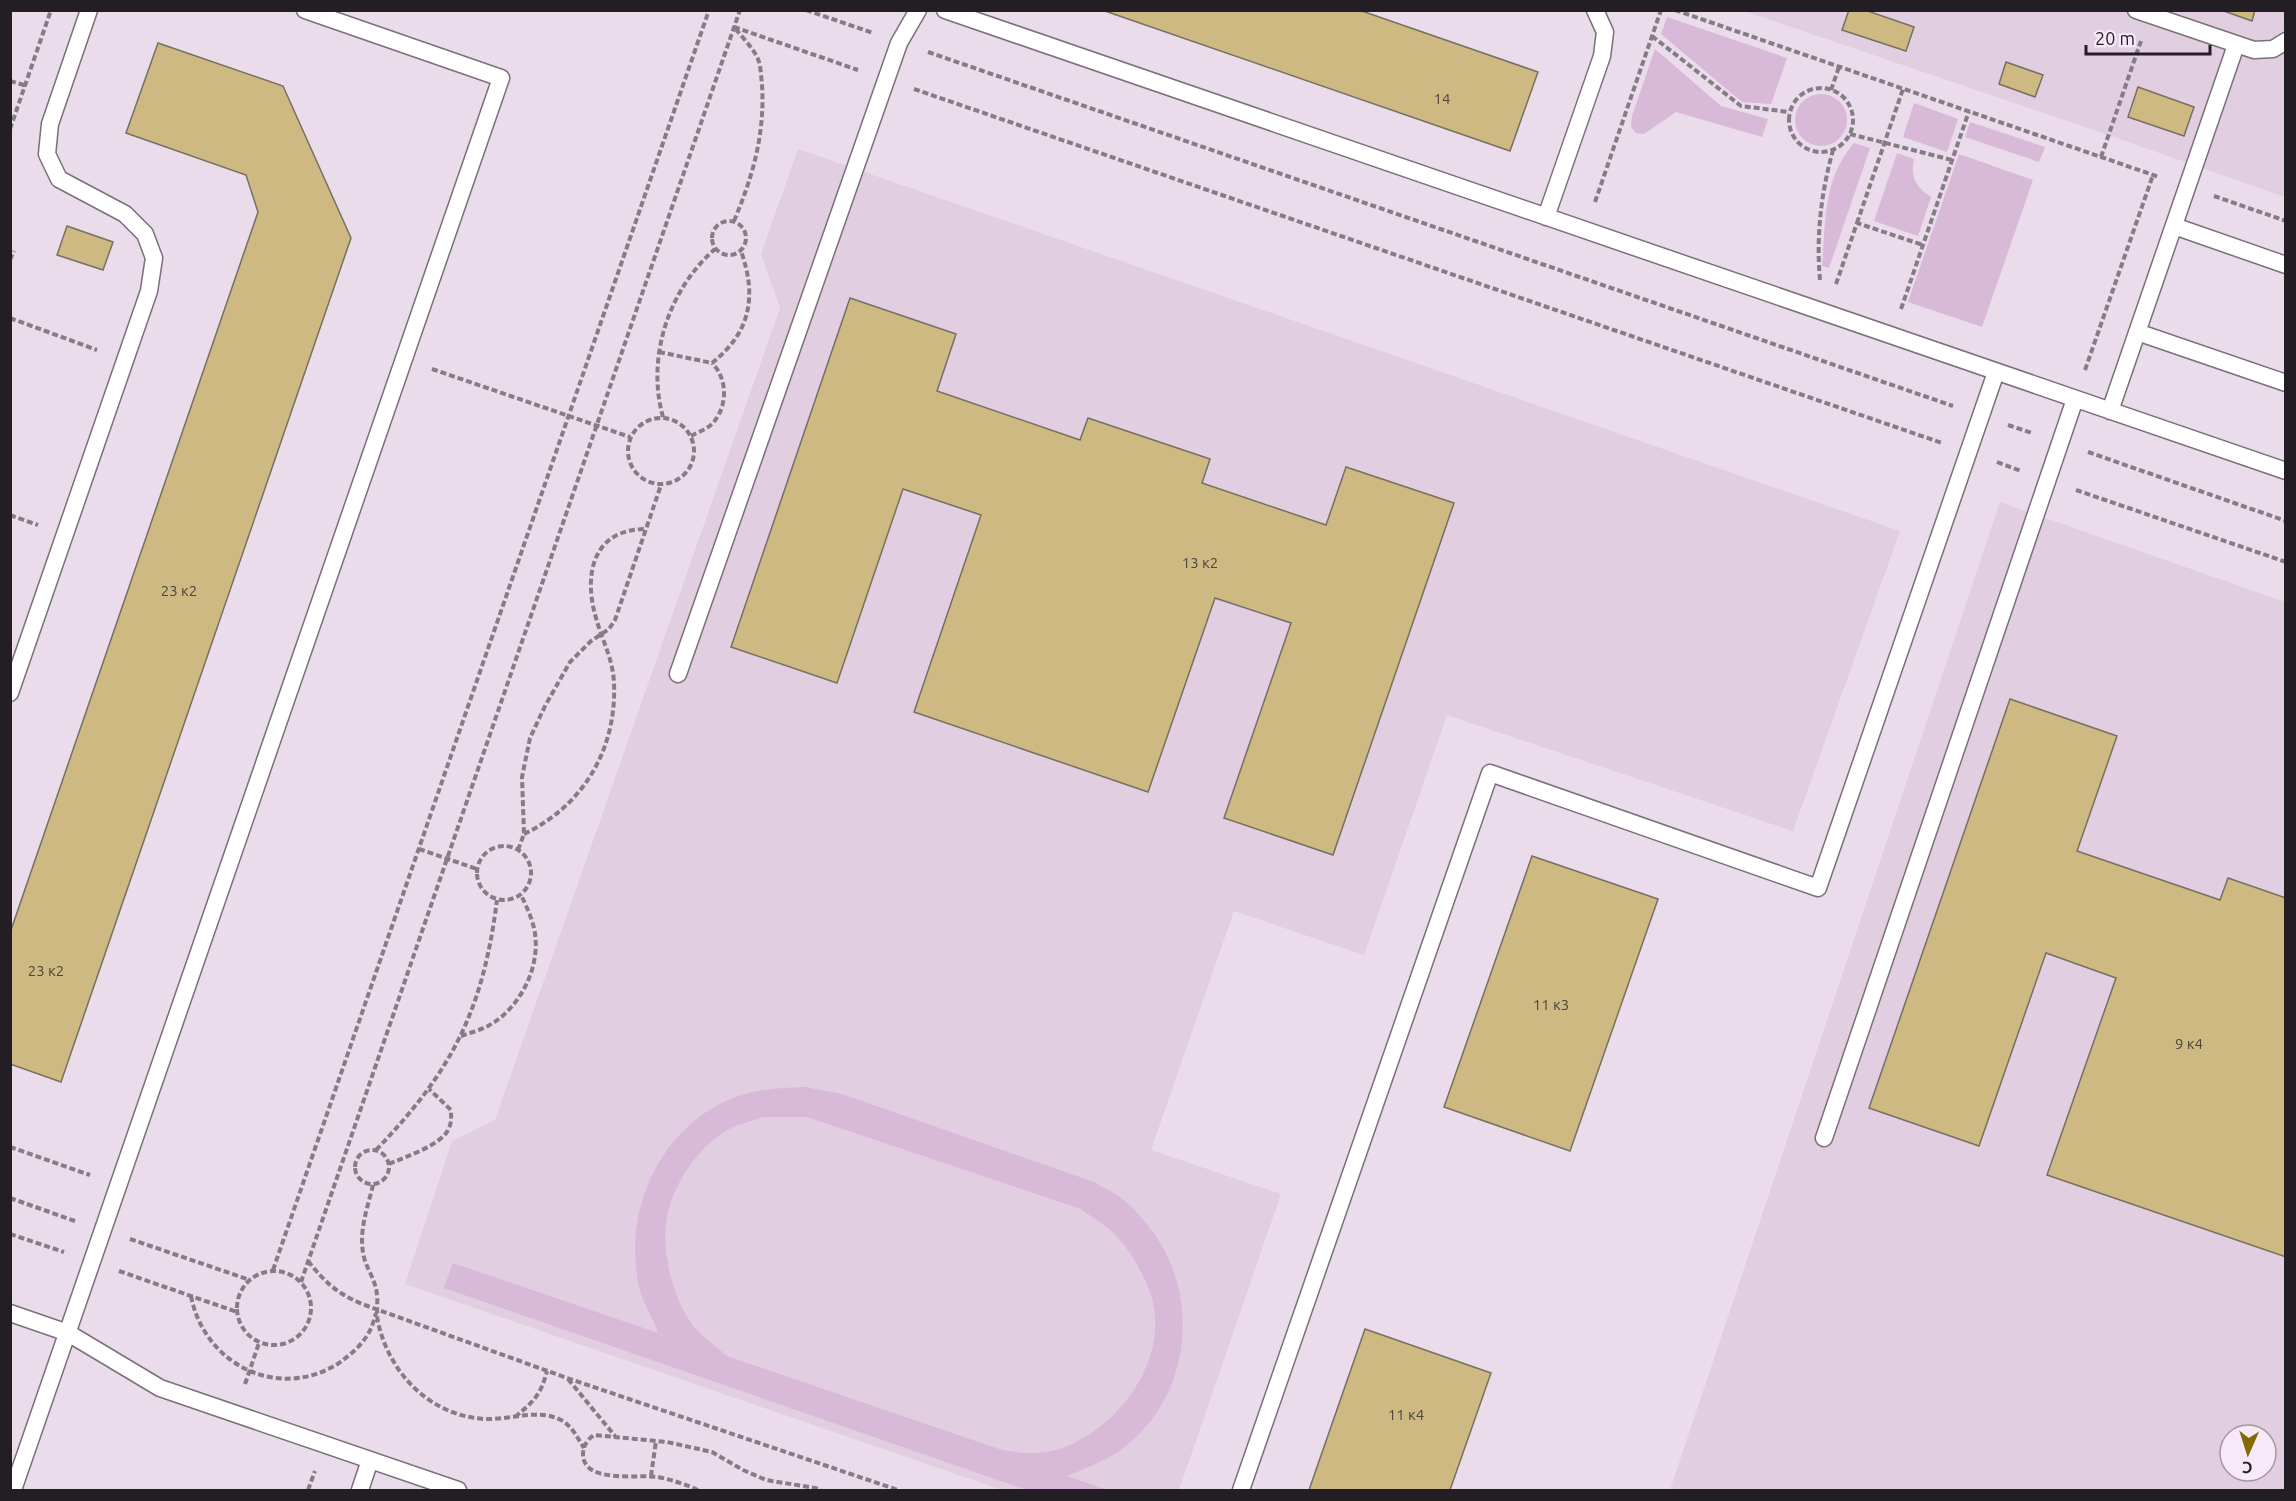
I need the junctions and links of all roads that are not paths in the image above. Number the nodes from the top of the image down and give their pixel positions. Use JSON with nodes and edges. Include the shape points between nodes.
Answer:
{"nodes":[{"id":1,"x":89,"y":10,"type":"edge"},
{"id":2,"x":305,"y":10,"type":"edge"},
{"id":3,"x":918,"y":10,"type":"edge"},
{"id":4,"x":945,"y":10,"type":"edge"},
{"id":5,"x":1595,"y":10,"type":"edge"},
{"id":6,"x":2143,"y":13,"type":"edge"},
{"id":7,"x":2286,"y":41,"type":"edge"},
{"id":8,"x":2236,"y":45,"type":"junction"},
{"id":9,"x":1546,"y":217,"type":"junction"},
{"id":10,"x":2174,"y":226,"type":"junction"},
{"id":11,"x":2286,"y":264,"type":"edge"},
{"id":12,"x":2137,"y":332,"type":"junction"},
{"id":13,"x":1996,"y":372,"type":"junction"},
{"id":14,"x":2286,"y":383,"type":"edge"},
{"id":15,"x":2075,"y":399,"type":"junction"},
{"id":16,"x":2110,"y":411,"type":"junction"},
{"id":17,"x":2286,"y":471,"type":"edge"},
{"id":18,"x":678,"y":674,"type":"dead end"},
{"id":19,"x":10,"y":693,"type":"edge"},
{"id":20,"x":1824,"y":1138,"type":"dead end"},
{"id":21,"x":10,"y":1313,"type":"edge"},
{"id":22,"x":68,"y":1333,"type":"junction"},
{"id":23,"x":370,"y":1460,"type":"junction"},
{"id":24,"x":14,"y":1491,"type":"edge"},
{"id":25,"x":360,"y":1491,"type":"edge"},
{"id":26,"x":459,"y":1491,"type":"edge"},
{"id":27,"x":1241,"y":1491,"type":"edge"}],
"edges":[{"from":1,"to":19,"type":"lane","via":[[50,124],[47,154],[59,179],[125,214],[145,234],[154,258],[149,291]]},
{"from":2,"to":22,"type":"lane","via":[[501,78]]},
{"from":3,"to":18,"type":"lane","via":[[899,43]]},
{"from":4,"to":9,"type":"lane"},
{"from":5,"to":9,"type":"lane","via":[[1605,32],[1602,56]]},
{"from":6,"to":8,"type":"lane"},
{"from":7,"to":8,"type":"lane","via":[[2273,49],[2254,50]]},
{"from":8,"to":10,"type":"lane"},
{"from":9,"to":13,"type":"lane"},
{"from":10,"to":11,"type":"lane"},
{"from":10,"to":12,"type":"lane"},
{"from":12,"to":14,"type":"lane"},
{"from":12,"to":16,"type":"lane"},
{"from":13,"to":15,"type":"lane"},
{"from":13,"to":27,"type":"lane","via":[[1818,888],[1490,773]]},
{"from":15,"to":16,"type":"lane"},
{"from":15,"to":20,"type":"lane"},
{"from":16,"to":17,"type":"lane"},
{"from":21,"to":22,"type":"lane"},
{"from":22,"to":23,"type":"lane","via":[[160,1388]]},
{"from":22,"to":24,"type":"lane"},
{"from":23,"to":25,"type":"lane"},
{"from":23,"to":26,"type":"lane"}]}
